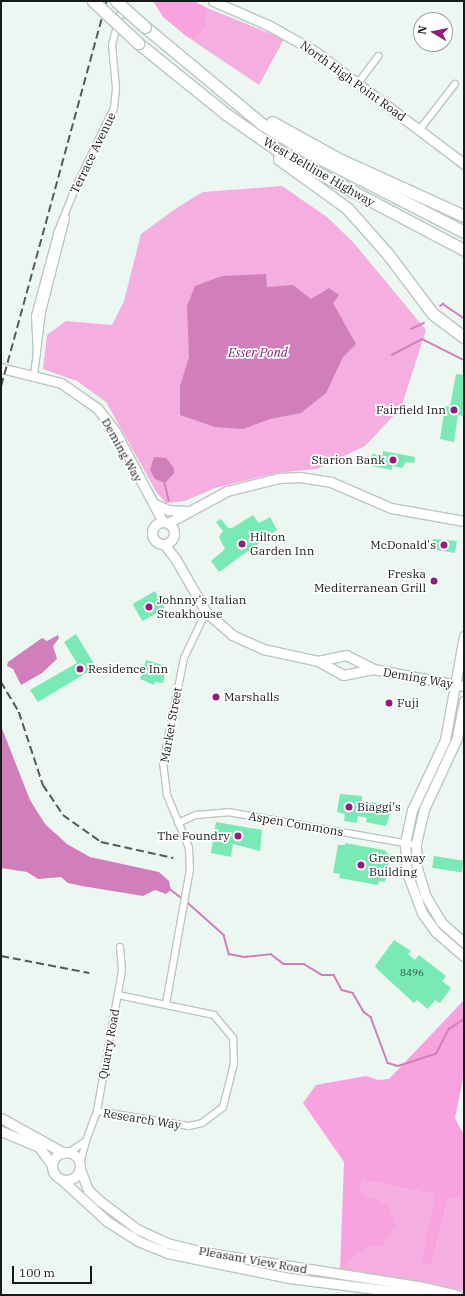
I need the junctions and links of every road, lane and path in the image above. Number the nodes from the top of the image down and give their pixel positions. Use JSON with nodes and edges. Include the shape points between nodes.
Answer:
{"nodes":[{"id":1,"x":93,"y":1,"type":"edge"},
{"id":2,"x":116,"y":1,"type":"edge"},
{"id":3,"x":124,"y":1,"type":"edge"},
{"id":4,"x":213,"y":1,"type":"edge"},
{"id":5,"x":378,"y":56,"type":"dead end"},
{"id":6,"x":358,"y":82,"type":"junction"},
{"id":7,"x":455,"y":84,"type":"dead end"},
{"id":8,"x":226,"y":97,"type":"junction"},
{"id":9,"x":241,"y":125,"type":"junction"},
{"id":10,"x":420,"y":129,"type":"junction"},
{"id":11,"x":464,"y":164,"type":"edge"},
{"id":12,"x":464,"y":216,"type":"edge"},
{"id":13,"x":464,"y":232,"type":"edge"},
{"id":14,"x":464,"y":250,"type":"edge"},
{"id":15,"x":430,"y":309,"type":"junction"},
{"id":16,"x":464,"y":333,"type":"edge"},
{"id":17,"x":464,"y":337,"type":"edge"},
{"id":18,"x":1,"y":368,"type":"edge"},
{"id":19,"x":34,"y":375,"type":"junction"},
{"id":20,"x":150,"y":501,"type":"junction"},
{"id":21,"x":187,"y":511,"type":"junction"},
{"id":22,"x":464,"y":521,"type":"edge"},
{"id":23,"x":165,"y":525,"type":"junction"},
{"id":24,"x":168,"y":542,"type":"junction"},
{"id":25,"x":206,"y":612,"type":"junction"},
{"id":26,"x":464,"y":636,"type":"edge"},
{"id":27,"x":318,"y":661,"type":"junction"},
{"id":28,"x":372,"y":670,"type":"junction"},
{"id":29,"x":460,"y":685,"type":"edge"},
{"id":30,"x":464,"y":701,"type":"edge"},
{"id":31,"x":178,"y":823,"type":"junction"},
{"id":32,"x":405,"y":844,"type":"junction"},
{"id":33,"x":416,"y":845,"type":"junction"},
{"id":34,"x":464,"y":943,"type":"edge"},
{"id":35,"x":120,"y":947,"type":"dead end"},
{"id":36,"x":464,"y":956,"type":"edge"},
{"id":37,"x":118,"y":995,"type":"junction"},
{"id":38,"x":166,"y":1004,"type":"junction"},
{"id":39,"x":96,"y":1111,"type":"junction"},
{"id":40,"x":1,"y":1118,"type":"edge"},
{"id":41,"x":1,"y":1131,"type":"edge"},
{"id":42,"x":86,"y":1140,"type":"junction"},
{"id":43,"x":66,"y":1153,"type":"junction"},
{"id":44,"x":52,"y":1165,"type":"junction"},
{"id":45,"x":80,"y":1167,"type":"junction"},
{"id":46,"x":62,"y":1180,"type":"junction"},
{"id":47,"x":424,"y":1295,"type":"edge"},
{"id":48,"x":457,"y":1295,"type":"edge"}],
"edges":[{"from":1,"to":9,"type":"highway","name":"West Beltline Highway","bridge":true,"via":[[138,43]]},
{"from":2,"to":8,"type":"highway","name":"West Beltline Highway","bridge":true},
{"from":3,"to":19,"type":"street","name":"Terrace Avenue","via":[[112,45],[114,108],[58,232],[35,316],[37,354]]},
{"from":4,"to":6,"type":"street","name":"North High Point Road","via":[[270,26],[316,52]]},
{"from":5,"to":6,"type":"street"},
{"from":6,"to":10,"type":"street","name":"North High Point Road"},
{"from":7,"to":10,"type":"street"},
{"from":8,"to":12,"type":"highway","via":[[339,159]]},
{"from":8,"to":13,"type":"highway","name":"West Beltline Highway","via":[[253,118],[304,150]]},
{"from":9,"to":14,"type":"highway","name":"West Beltline Highway","via":[[286,156],[352,193]]},
{"from":9,"to":15,"type":"highway","via":[[253,140],[347,208],[388,253]]},
{"from":10,"to":11,"type":"street","name":"North High Point Road"},
{"from":15,"to":16,"type":"highway"},
{"from":15,"to":17,"type":"highway","via":[[440,320]]},
{"from":18,"to":19,"type":"street","name":"Deming Way"},
{"from":19,"to":20,"type":"street","name":"Deming Way","via":[[71,388],[97,408],[115,431]]},
{"from":20,"to":21,"type":"street","via":[[168,510]]},
{"from":20,"to":23,"type":"street","name":"Deming Way"},
{"from":21,"to":22,"type":"street","via":[[227,491],[279,478],[300,476],[332,482],[391,508]]},
{"from":21,"to":23,"type":"street"},
{"from":23,"to":24,"type":"street"},
{"from":23,"to":24,"type":"street","name":"Deming Way","via":[[153,539]]},
{"from":24,"to":25,"type":"street","name":"Deming Way"},
{"from":25,"to":27,"type":"street","name":"Deming Way","via":[[247,644]]},
{"from":25,"to":31,"type":"street","name":"Market Street","via":[[184,658],[163,763],[164,785]]},
{"from":26,"to":29,"type":"street"},
{"from":27,"to":28,"type":"street","name":"Deming Way","via":[[346,676]]},
{"from":27,"to":28,"type":"street","name":"Deming Way","via":[[346,655]]},
{"from":28,"to":29,"type":"street","name":"Deming Way"},
{"from":29,"to":32,"type":"street","via":[[445,740],[412,810]]},
{"from":30,"to":33,"type":"street","via":[[457,738],[424,809]]},
{"from":31,"to":32,"type":"street","name":"Aspen Commons","via":[[196,815],[228,812]]},
{"from":31,"to":38,"type":"street","name":"Market Street","via":[[189,848],[188,883]]},
{"from":32,"to":33,"type":"street","name":"Aspen Commons"},
{"from":32,"to":36,"type":"street","via":[[407,873],[417,902],[436,932]]},
{"from":33,"to":34,"type":"street","via":[[417,868],[425,895],[441,922]]},
{"from":35,"to":37,"type":"street","name":"Quarry Road","via":[[123,964]]},
{"from":37,"to":38,"type":"street","name":"Research Way"},
{"from":37,"to":39,"type":"street","name":"Quarry Road"},
{"from":38,"to":39,"type":"street","name":"Research Way","via":[[214,1016],[230,1033],[235,1045],[234,1064],[223,1107],[208,1120],[189,1126]]},
{"from":39,"to":42,"type":"street","name":"Quarry Road"},
{"from":40,"to":43,"type":"street"},
{"from":41,"to":44,"type":"street","via":[[39,1147]]},
{"from":42,"to":43,"type":"street"},
{"from":42,"to":45,"type":"street","name":"Quarry Road"},
{"from":43,"to":44,"type":"street","via":[[56,1157]]},
{"from":43,"to":45,"type":"street","via":[[76,1156]]},
{"from":44,"to":46,"type":"street","via":[[55,1174]]},
{"from":45,"to":46,"type":"street","via":[[71,1179]]},
{"from":45,"to":48,"type":"street","name":"Pleasant View Road","via":[[88,1190],[100,1202],[137,1229],[167,1243],[203,1252],[418,1286]]},
{"from":46,"to":47,"type":"street","name":"Pleasant View Road","via":[[108,1222],[166,1253],[289,1278]]}]}
